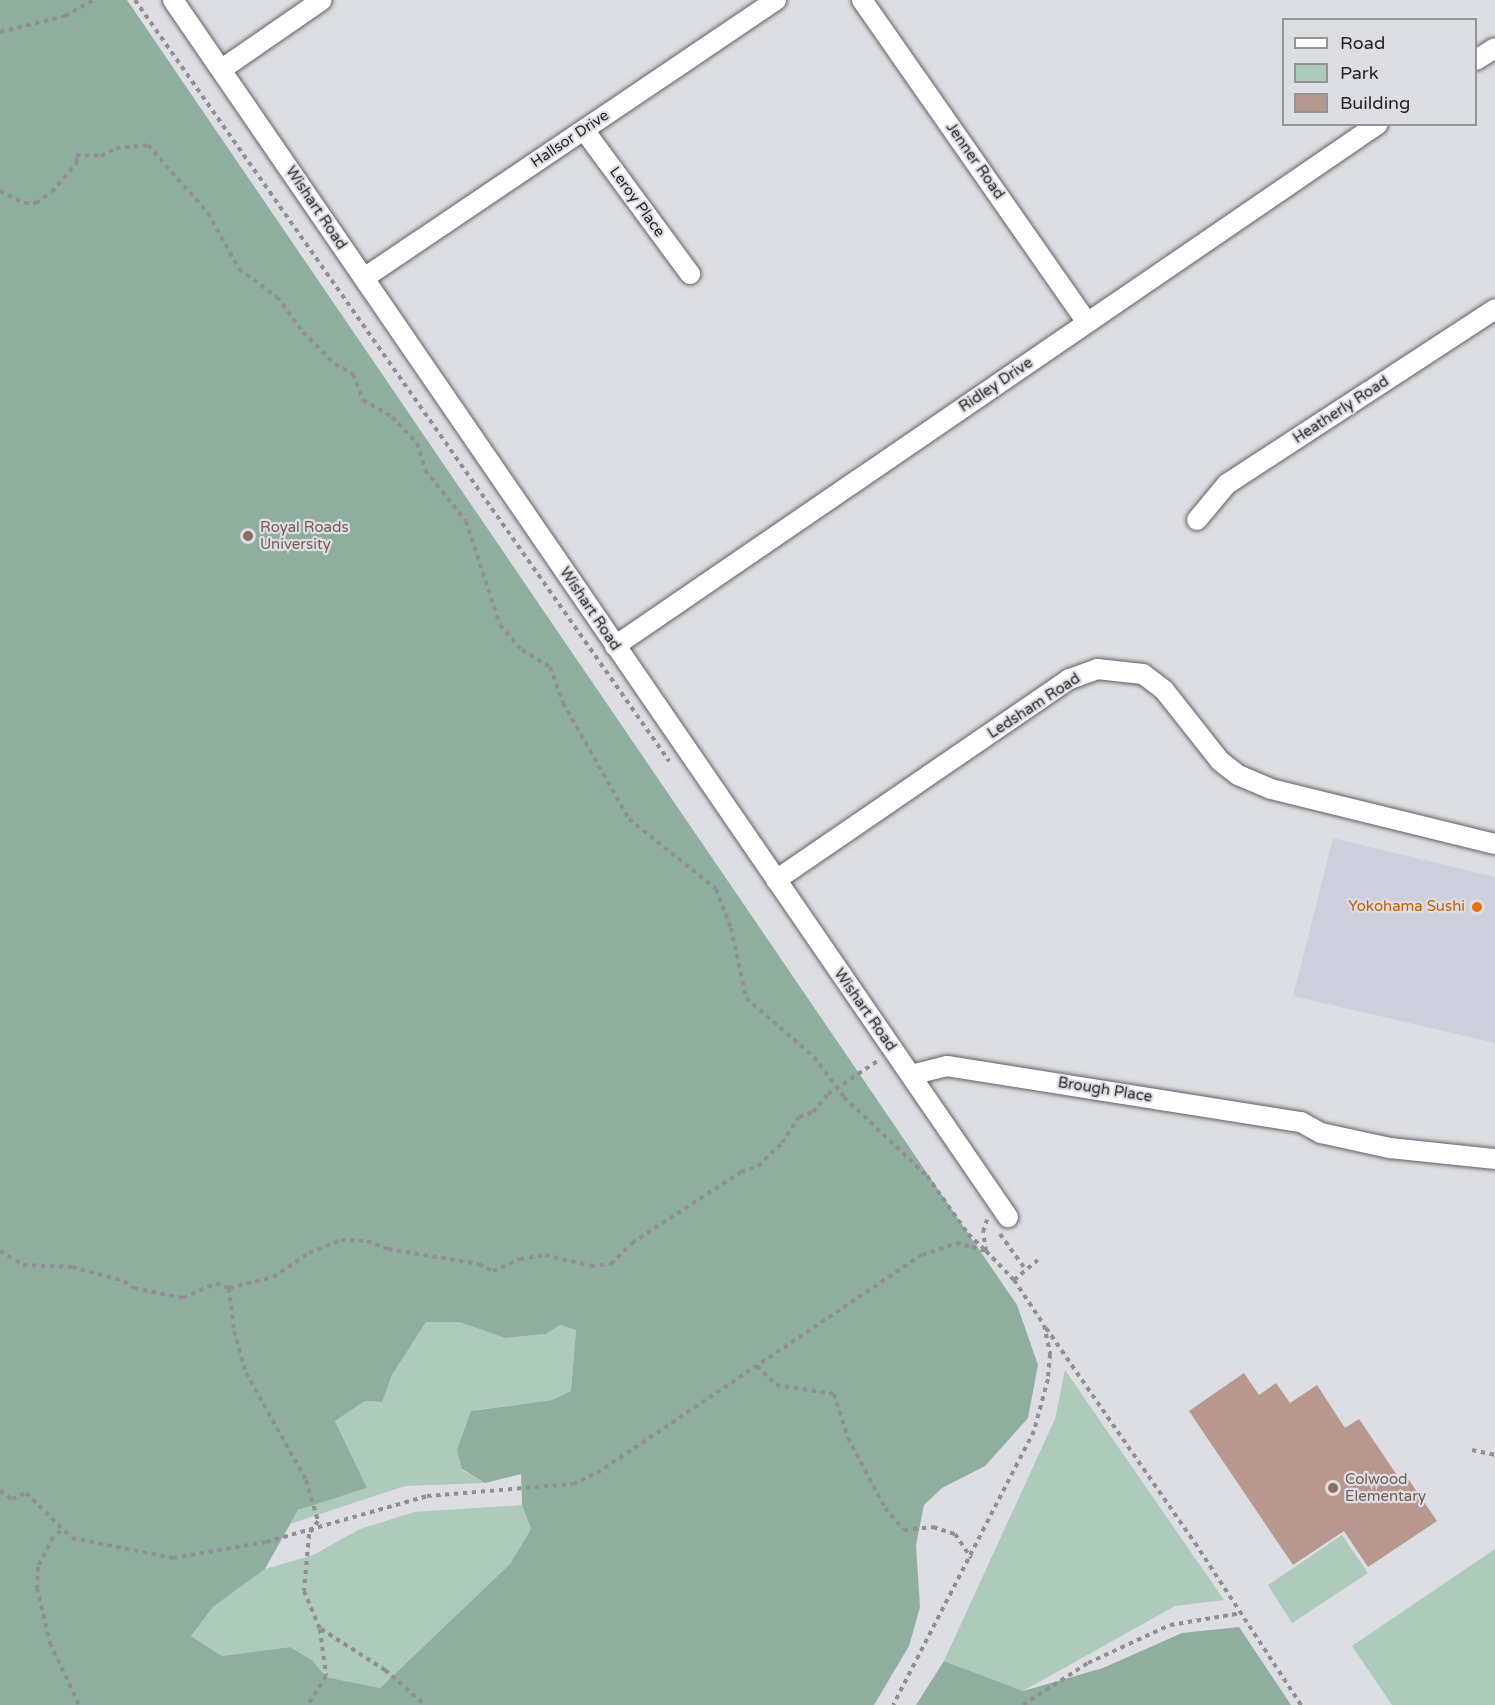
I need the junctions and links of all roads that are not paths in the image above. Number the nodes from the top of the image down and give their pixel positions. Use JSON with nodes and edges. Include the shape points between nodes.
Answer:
{"nodes":[{"id":1,"x":173,"y":0,"type":"edge"},
{"id":2,"x":322,"y":0,"type":"edge"},
{"id":3,"x":776,"y":0,"type":"edge"},
{"id":4,"x":862,"y":0,"type":"edge"},
{"id":5,"x":1495,"y":48,"type":"edge"},
{"id":6,"x":1477,"y":59,"type":"edge"},
{"id":7,"x":222,"y":69,"type":"junction"},
{"id":8,"x":1375,"y":126,"type":"edge"},
{"id":9,"x":584,"y":130,"type":"junction"},
{"id":10,"x":690,"y":274,"type":"dead end"},
{"id":11,"x":364,"y":278,"type":"junction"},
{"id":12,"x":1495,"y":309,"type":"edge"},
{"id":13,"x":1087,"y":322,"type":"junction"},
{"id":14,"x":1197,"y":520,"type":"dead end"},
{"id":15,"x":615,"y":646,"type":"junction"},
{"id":16,"x":1495,"y":844,"type":"edge"},
{"id":17,"x":776,"y":880,"type":"junction"},
{"id":18,"x":911,"y":1075,"type":"junction"},
{"id":19,"x":1495,"y":1160,"type":"edge"},
{"id":20,"x":1008,"y":1217,"type":"dead end"}],
"edges":[{"from":1,"to":7,"type":"street","name":"Wishart Road"},
{"from":2,"to":7,"type":"street"},
{"from":3,"to":9,"type":"street","name":"Hallsor Drive"},
{"from":4,"to":13,"type":"street","name":"Jenner Road"},
{"from":5,"to":6,"type":"street"},
{"from":7,"to":11,"type":"street","name":"Wishart Road"},
{"from":8,"to":13,"type":"street","name":"Ridley Drive"},
{"from":9,"to":10,"type":"street","name":"Leroy Place"},
{"from":9,"to":11,"type":"street","name":"Hallsor Drive"},
{"from":11,"to":15,"type":"street","name":"Wishart Road"},
{"from":12,"to":14,"type":"street","name":"Heatherly Road","via":[[1227,484]]},
{"from":13,"to":15,"type":"street","name":"Ridley Drive"},
{"from":15,"to":17,"type":"street","name":"Wishart Road"},
{"from":16,"to":17,"type":"street","name":"Ledsham Road","via":[[1263,786],[1220,761],[1164,690],[1143,674],[1097,669],[1070,679]]},
{"from":17,"to":18,"type":"street","name":"Wishart Road","via":[[886,1055]]},
{"from":18,"to":19,"type":"street","name":"Brough Place","via":[[947,1066],[1301,1122],[1321,1133],[1390,1148]]},
{"from":18,"to":20,"type":"street","name":"Wishart Road"}]}
